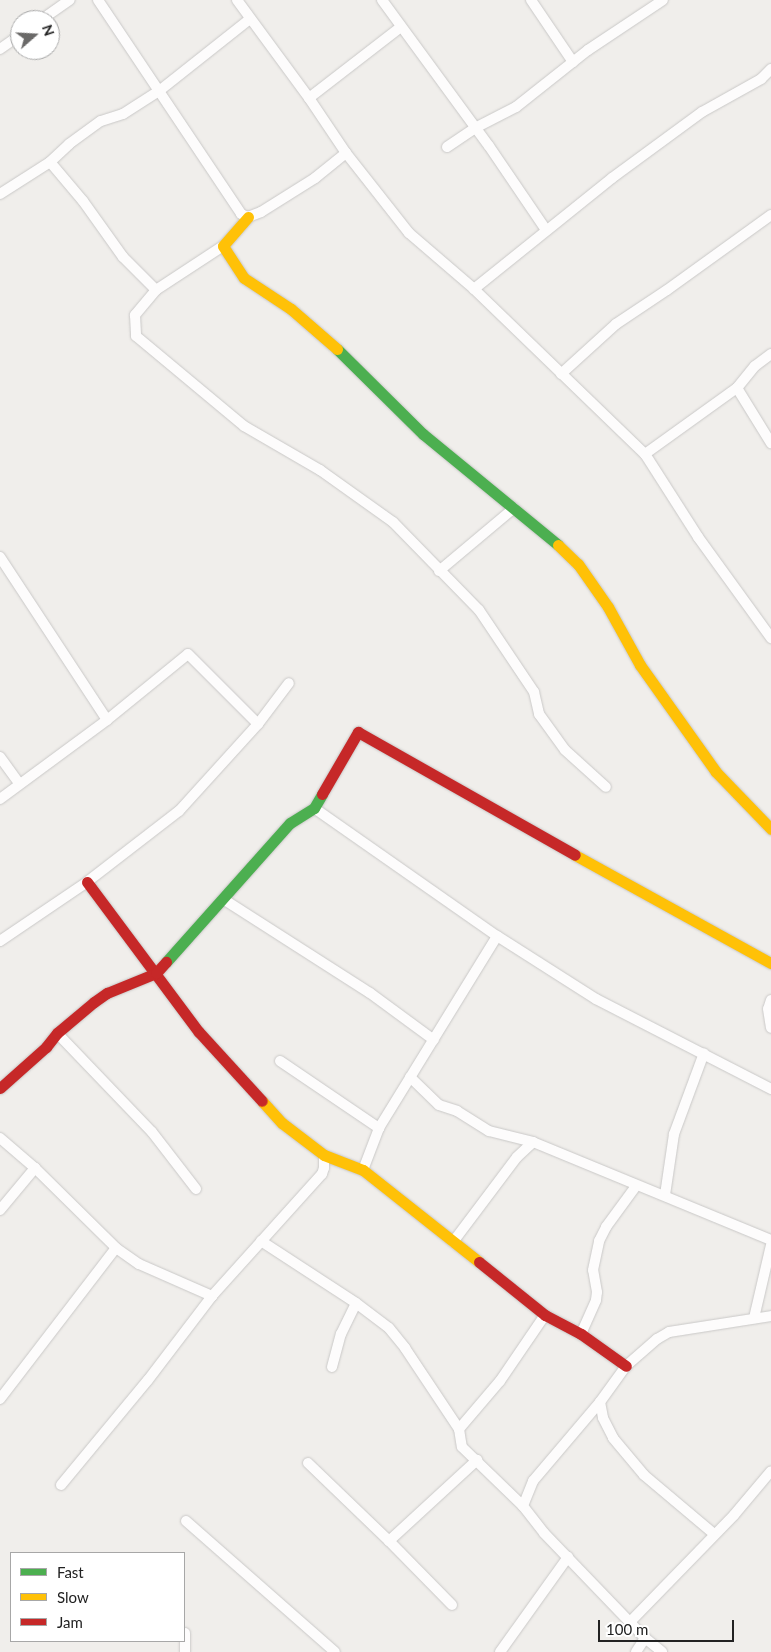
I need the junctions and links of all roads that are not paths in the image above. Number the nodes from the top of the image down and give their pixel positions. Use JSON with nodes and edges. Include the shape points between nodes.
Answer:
{"nodes":[{"id":1,"x":70,"y":0,"type":"edge"},
{"id":2,"x":98,"y":0,"type":"edge"},
{"id":3,"x":237,"y":0,"type":"edge"},
{"id":4,"x":382,"y":0,"type":"edge"},
{"id":5,"x":531,"y":0,"type":"edge"},
{"id":6,"x":663,"y":0,"type":"edge"},
{"id":7,"x":56,"y":10,"type":"edge"},
{"id":8,"x":250,"y":19,"type":"junction"},
{"id":9,"x":401,"y":27,"type":"junction"},
{"id":10,"x":574,"y":62,"type":"junction"},
{"id":11,"x":771,"y":69,"type":"edge"},
{"id":12,"x":159,"y":91,"type":"junction"},
{"id":13,"x":309,"y":98,"type":"junction"},
{"id":14,"x":475,"y":128,"type":"junction"},
{"id":15,"x":447,"y":147,"type":"dead end"},
{"id":16,"x":346,"y":153,"type":"junction"},
{"id":17,"x":50,"y":162,"type":"junction"},
{"id":18,"x":0,"y":194,"type":"edge"},
{"id":19,"x":771,"y":215,"type":"edge"},
{"id":20,"x":248,"y":217,"type":"junction"},
{"id":21,"x":546,"y":230,"type":"junction"},
{"id":22,"x":223,"y":246,"type":"junction"},
{"id":23,"x":474,"y":289,"type":"junction"},
{"id":24,"x":156,"y":290,"type":"junction"},
{"id":25,"x":771,"y":354,"type":"edge"},
{"id":26,"x":561,"y":374,"type":"junction"},
{"id":27,"x":737,"y":388,"type":"junction"},
{"id":28,"x":771,"y":443,"type":"edge"},
{"id":29,"x":645,"y":454,"type":"junction"},
{"id":30,"x":514,"y":508,"type":"junction"},
{"id":31,"x":0,"y":557,"type":"edge"},
{"id":32,"x":439,"y":571,"type":"junction"},
{"id":33,"x":771,"y":638,"type":"edge"},
{"id":34,"x":290,"y":683,"type":"dead end"},
{"id":35,"x":107,"y":720,"type":"junction"},
{"id":36,"x":258,"y":724,"type":"junction"},
{"id":37,"x":0,"y":757,"type":"edge"},
{"id":38,"x":19,"y":783,"type":"junction"},
{"id":39,"x":606,"y":787,"type":"dead end"},
{"id":40,"x":0,"y":799,"type":"edge"},
{"id":41,"x":314,"y":808,"type":"junction"},
{"id":42,"x":771,"y":829,"type":"edge"},
{"id":43,"x":87,"y":882,"type":"junction"},
{"id":44,"x":223,"y":899,"type":"junction"},
{"id":45,"x":497,"y":936,"type":"junction"},
{"id":46,"x":0,"y":940,"type":"edge"},
{"id":47,"x":771,"y":963,"type":"edge"},
{"id":48,"x":156,"y":973,"type":"junction"},
{"id":49,"x":771,"y":1000,"type":"edge"},
{"id":50,"x":771,"y":1028,"type":"edge"},
{"id":51,"x":57,"y":1033,"type":"junction"},
{"id":52,"x":434,"y":1040,"type":"junction"},
{"id":53,"x":704,"y":1053,"type":"junction"},
{"id":54,"x":280,"y":1061,"type":"dead end"},
{"id":55,"x":410,"y":1077,"type":"junction"},
{"id":56,"x":0,"y":1088,"type":"edge"},
{"id":57,"x":771,"y":1088,"type":"edge"},
{"id":58,"x":378,"y":1128,"type":"junction"},
{"id":59,"x":0,"y":1138,"type":"edge"},
{"id":60,"x":532,"y":1142,"type":"junction"},
{"id":61,"x":328,"y":1156,"type":"junction"},
{"id":62,"x":36,"y":1168,"type":"junction"},
{"id":63,"x":363,"y":1170,"type":"junction"},
{"id":64,"x":636,"y":1186,"type":"junction"},
{"id":65,"x":196,"y":1189,"type":"dead end"},
{"id":66,"x":665,"y":1195,"type":"junction"},
{"id":67,"x":0,"y":1210,"type":"edge"},
{"id":68,"x":771,"y":1240,"type":"edge"},
{"id":69,"x":261,"y":1242,"type":"junction"},
{"id":70,"x":453,"y":1242,"type":"junction"},
{"id":71,"x":771,"y":1245,"type":"edge"},
{"id":72,"x":116,"y":1248,"type":"junction"},
{"id":73,"x":212,"y":1296,"type":"junction"},
{"id":74,"x":356,"y":1303,"type":"junction"},
{"id":75,"x":545,"y":1315,"type":"junction"},
{"id":76,"x":771,"y":1316,"type":"edge"},
{"id":77,"x":754,"y":1318,"type":"junction"},
{"id":78,"x":581,"y":1334,"type":"junction"},
{"id":79,"x":332,"y":1366,"type":"dead end"},
{"id":80,"x":626,"y":1366,"type":"junction"},
{"id":81,"x":0,"y":1399,"type":"edge"},
{"id":82,"x":600,"y":1402,"type":"junction"},
{"id":83,"x":459,"y":1429,"type":"junction"},
{"id":84,"x":477,"y":1460,"type":"junction"},
{"id":85,"x":308,"y":1462,"type":"dead end"},
{"id":86,"x":771,"y":1470,"type":"edge"},
{"id":87,"x":61,"y":1485,"type":"dead end"},
{"id":88,"x":522,"y":1506,"type":"junction"},
{"id":89,"x":186,"y":1521,"type":"dead end"},
{"id":90,"x":714,"y":1534,"type":"junction"},
{"id":91,"x":389,"y":1541,"type":"junction"},
{"id":92,"x":568,"y":1557,"type":"junction"},
{"id":93,"x":452,"y":1605,"type":"dead end"},
{"id":94,"x":630,"y":1622,"type":"junction"},
{"id":95,"x":185,"y":1633,"type":"dead end"},
{"id":96,"x":645,"y":1638,"type":"junction"},
{"id":97,"x":185,"y":1652,"type":"edge"},
{"id":98,"x":335,"y":1652,"type":"edge"},
{"id":99,"x":500,"y":1652,"type":"edge"},
{"id":100,"x":636,"y":1652,"type":"edge"},
{"id":101,"x":662,"y":1652,"type":"edge"}],
"edges":[{"from":1,"to":7,"type":"street"},
{"from":2,"to":12,"type":"street"},
{"from":3,"to":8,"type":"street"},
{"from":4,"to":9,"type":"street"},
{"from":5,"to":10,"type":"street"},
{"from":6,"to":10,"type":"street"},
{"from":8,"to":12,"type":"street"},
{"from":8,"to":13,"type":"street"},
{"from":9,"to":13,"type":"street"},
{"from":9,"to":14,"type":"street"},
{"from":10,"to":14,"type":"street","via":[[516,107]]},
{"from":11,"to":21,"type":"street","via":[[761,79],[702,112]]},
{"from":12,"to":17,"type":"street","via":[[123,114],[101,121]]},
{"from":12,"to":20,"type":"street","via":[[241,214]]},
{"from":13,"to":16,"type":"street"},
{"from":14,"to":15,"type":"street"},
{"from":14,"to":21,"type":"street"},
{"from":16,"to":20,"type":"street","via":[[304,185]]},
{"from":16,"to":23,"type":"street","via":[[410,233]]},
{"from":17,"to":18,"type":"street"},
{"from":17,"to":24,"type":"street","via":[[123,257]]},
{"from":19,"to":26,"type":"street","via":[[616,324]]},
{"from":20,"to":22,"type":"street"},
{"from":21,"to":23,"type":"street"},
{"from":22,"to":24,"type":"street"},
{"from":22,"to":30,"type":"street","via":[[244,278],[291,309],[355,365],[423,434]]},
{"from":23,"to":26,"type":"street"},
{"from":24,"to":32,"type":"street","via":[[134,314],[136,336],[244,426],[320,470],[393,522]]},
{"from":25,"to":27,"type":"street","via":[[754,366]]},
{"from":26,"to":29,"type":"street"},
{"from":27,"to":28,"type":"street"},
{"from":27,"to":29,"type":"street"},
{"from":29,"to":33,"type":"street","via":[[698,537]]},
{"from":30,"to":32,"type":"street"},
{"from":30,"to":42,"type":"street","via":[[578,564],[608,607],[640,665],[716,772]]},
{"from":31,"to":35,"type":"street"},
{"from":32,"to":39,"type":"street","via":[[479,610],[534,692],[539,714],[565,750]]},
{"from":34,"to":36,"type":"street"},
{"from":35,"to":36,"type":"street","via":[[188,654]]},
{"from":35,"to":38,"type":"street"},
{"from":36,"to":43,"type":"street","via":[[179,811]]},
{"from":37,"to":38,"type":"street"},
{"from":38,"to":40,"type":"street"},
{"from":41,"to":44,"type":"street","via":[[290,823]]},
{"from":41,"to":45,"type":"street"},
{"from":41,"to":47,"type":"street","via":[[358,732],[501,816]]},
{"from":43,"to":46,"type":"street"},
{"from":43,"to":48,"type":"street"},
{"from":44,"to":48,"type":"street"},
{"from":44,"to":52,"type":"street","via":[[370,993]]},
{"from":45,"to":52,"type":"street"},
{"from":45,"to":53,"type":"street","via":[[596,999]]},
{"from":48,"to":51,"type":"street","via":[[107,993]]},
{"from":48,"to":61,"type":"street","via":[[199,1032],[282,1123]]},
{"from":49,"to":50,"type":"street","via":[[768,1009]]},
{"from":51,"to":56,"type":"street"},
{"from":51,"to":65,"type":"street","via":[[152,1132]]},
{"from":52,"to":55,"type":"street"},
{"from":53,"to":57,"type":"street"},
{"from":53,"to":66,"type":"street","via":[[674,1134]]},
{"from":54,"to":58,"type":"street"},
{"from":55,"to":58,"type":"street"},
{"from":55,"to":60,"type":"street","via":[[438,1104],[457,1110],[489,1132]]},
{"from":58,"to":63,"type":"street"},
{"from":59,"to":62,"type":"street"},
{"from":60,"to":64,"type":"street"},
{"from":60,"to":70,"type":"street"},
{"from":61,"to":63,"type":"street"},
{"from":61,"to":69,"type":"street","via":[[322,1174]]},
{"from":62,"to":67,"type":"street"},
{"from":62,"to":72,"type":"street"},
{"from":63,"to":70,"type":"street"},
{"from":64,"to":66,"type":"street"},
{"from":64,"to":78,"type":"street","via":[[599,1241],[593,1270],[596,1300]]},
{"from":66,"to":68,"type":"street"},
{"from":69,"to":73,"type":"street"},
{"from":69,"to":74,"type":"street"},
{"from":70,"to":75,"type":"street"},
{"from":71,"to":77,"type":"street"},
{"from":72,"to":73,"type":"street","via":[[139,1264]]},
{"from":72,"to":81,"type":"street"},
{"from":73,"to":87,"type":"street"},
{"from":74,"to":79,"type":"street","via":[[341,1334]]},
{"from":74,"to":83,"type":"street","via":[[389,1328],[406,1348]]},
{"from":75,"to":78,"type":"street"},
{"from":75,"to":83,"type":"street","via":[[500,1381]]},
{"from":76,"to":77,"type":"street"},
{"from":77,"to":80,"type":"street","via":[[669,1332]]},
{"from":78,"to":80,"type":"street"},
{"from":80,"to":82,"type":"street"},
{"from":82,"to":88,"type":"street","via":[[533,1481]]},
{"from":82,"to":90,"type":"street","via":[[603,1418],[613,1438],[644,1475]]},
{"from":83,"to":84,"type":"street","via":[[462,1447]]},
{"from":84,"to":88,"type":"street"},
{"from":84,"to":91,"type":"street"},
{"from":85,"to":91,"type":"street"},
{"from":86,"to":90,"type":"street"},
{"from":88,"to":92,"type":"street"},
{"from":89,"to":98,"type":"street"},
{"from":90,"to":94,"type":"street"},
{"from":91,"to":93,"type":"street"},
{"from":92,"to":94,"type":"street"},
{"from":92,"to":99,"type":"street"},
{"from":94,"to":96,"type":"street"},
{"from":95,"to":97,"type":"street"},
{"from":96,"to":100,"type":"street"},
{"from":96,"to":101,"type":"street"}]}
